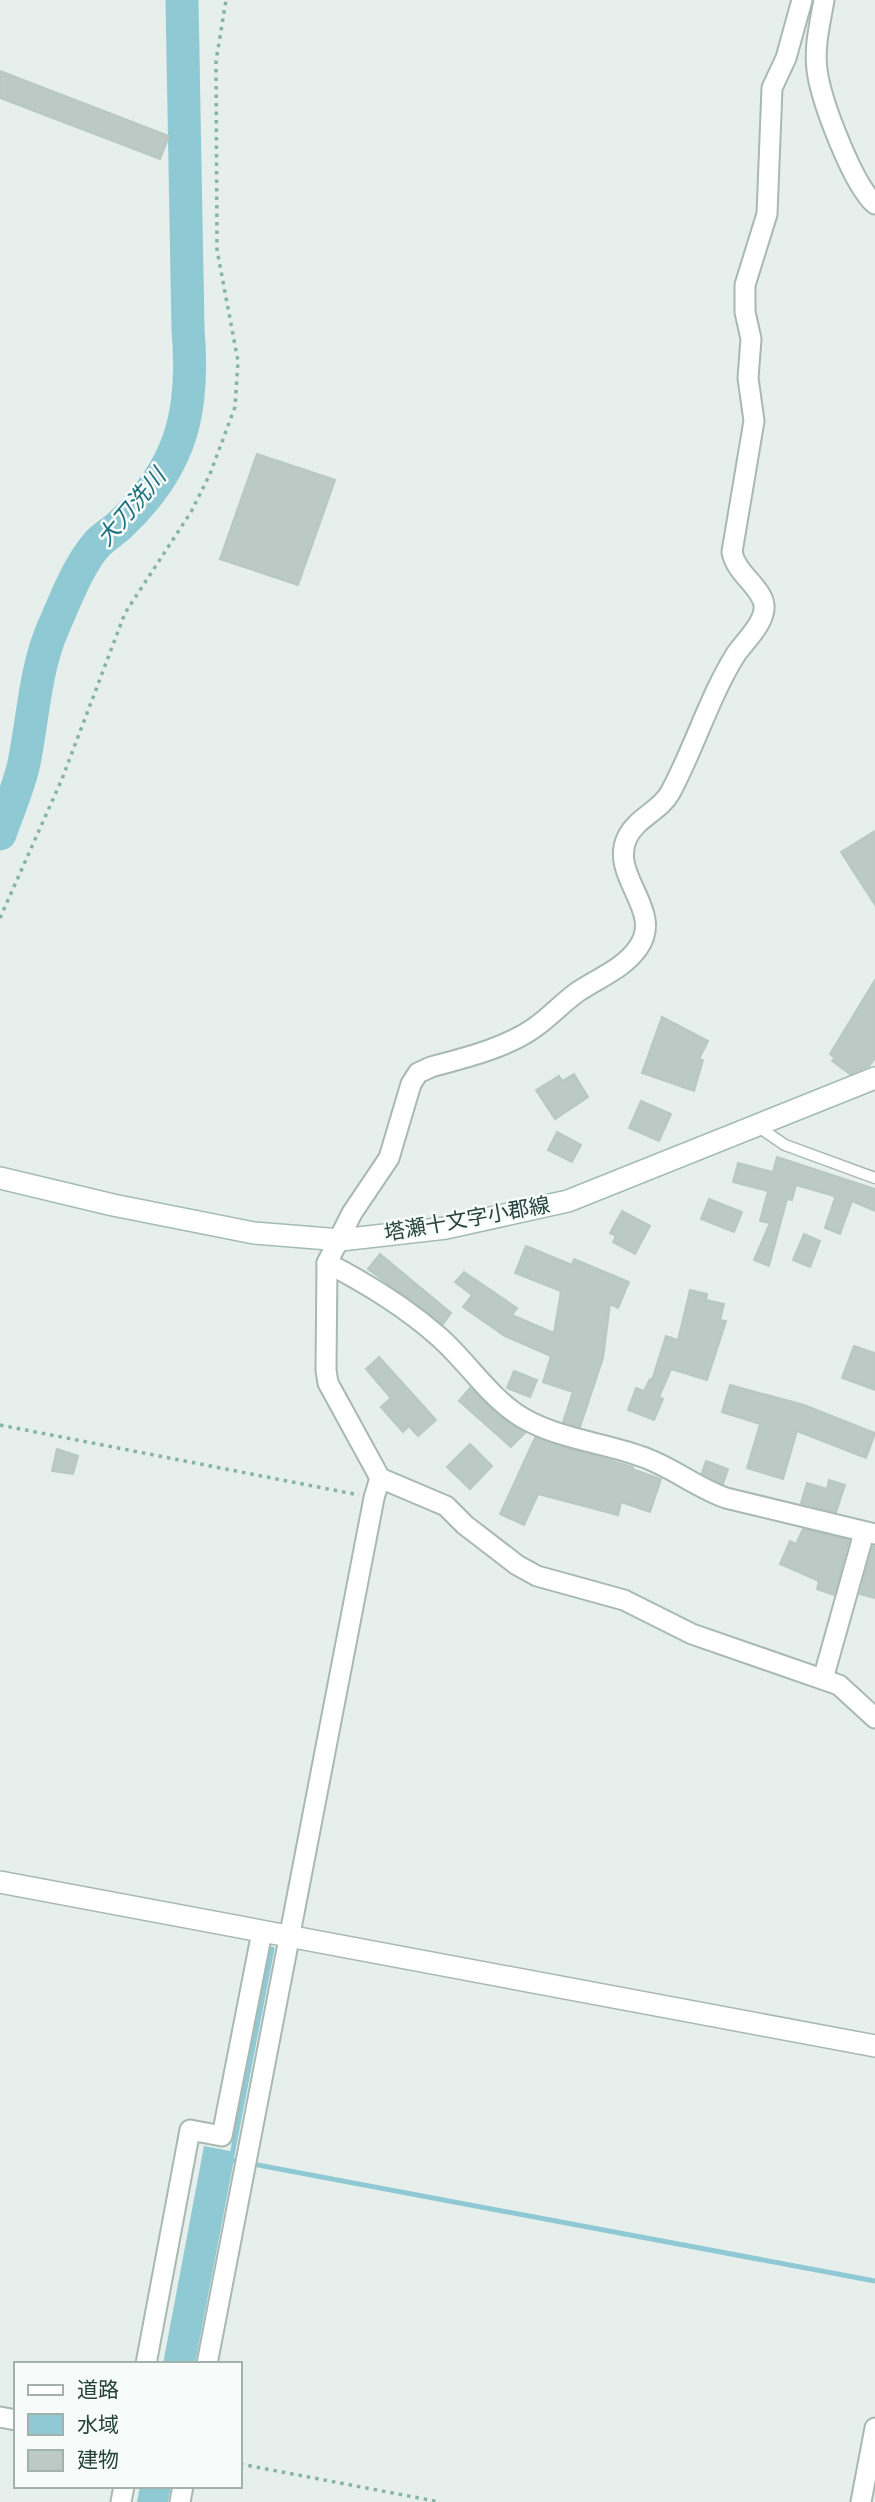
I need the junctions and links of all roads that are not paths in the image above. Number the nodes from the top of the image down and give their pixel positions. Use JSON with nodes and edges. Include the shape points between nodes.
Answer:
{"nodes":[{"id":1,"x":802,"y":0,"type":"edge"},
{"id":2,"x":824,"y":0,"type":"edge"},
{"id":3,"x":875,"y":204,"type":"edge"},
{"id":4,"x":875,"y":1078,"type":"edge"},
{"id":5,"x":757,"y":1125,"type":"junction"},
{"id":6,"x":0,"y":1178,"type":"edge"},
{"id":7,"x":875,"y":1178,"type":"edge"},
{"id":8,"x":341,"y":1240,"type":"junction"},
{"id":9,"x":327,"y":1263,"type":"junction"},
{"id":10,"x":380,"y":1478,"type":"junction"},
{"id":11,"x":872,"y":1532,"type":"edge"},
{"id":12,"x":823,"y":1679,"type":"junction"},
{"id":13,"x":875,"y":1718,"type":"edge"},
{"id":14,"x":0,"y":1882,"type":"edge"},
{"id":15,"x":262,"y":1932,"type":"junction"},
{"id":16,"x":290,"y":1938,"type":"junction"},
{"id":17,"x":875,"y":2046,"type":"edge"},
{"id":18,"x":146,"y":2362,"type":"edge"},
{"id":19,"x":207,"y":2362,"type":"edge"},
{"id":20,"x":875,"y":2428,"type":"edge"},
{"id":21,"x":861,"y":2502,"type":"edge"}],
"edges":[{"from":1,"to":8,"type":"street","via":[[786,58],[772,88],[767,214],[745,285],[754,421],[732,552],[735,566],[764,601],[764,613],[735,656],[669,796],[636,824],[626,840],[623,856],[647,930],[620,969],[577,993],[534,1028],[418,1073],[389,1158],[352,1213]]},
{"from":2,"to":3,"type":"street","via":[[816,43],[817,72],[851,166],[866,197]]},
{"from":4,"to":5,"type":"main road","name":"塔瀬十文字小郡線"},
{"from":5,"to":7,"type":"lane","via":[[785,1145]]},
{"from":5,"to":8,"type":"main road","name":"塔瀬十文字小郡線","via":[[568,1201],[446,1228]]},
{"from":6,"to":8,"type":"main road","name":"塔瀬十文字小郡線","via":[[254,1233]]},
{"from":8,"to":9,"type":"street"},
{"from":9,"to":10,"type":"street","via":[[328,1383]]},
{"from":9,"to":11,"type":"street","via":[[381,1293],[438,1336],[524,1419],[672,1468],[726,1498]]},
{"from":10,"to":12,"type":"street","via":[[446,1506],[485,1541],[537,1576],[624,1600],[692,1634]]},
{"from":10,"to":16,"type":"street"},
{"from":11,"to":12,"type":"street"},
{"from":12,"to":13,"type":"street","via":[[839,1685]]},
{"from":14,"to":15,"type":"main road"},
{"from":15,"to":16,"type":"main road"},
{"from":15,"to":18,"type":"street","via":[[222,2136],[190,2130]]},
{"from":16,"to":17,"type":"main road"},
{"from":16,"to":19,"type":"street"},
{"from":20,"to":21,"type":"street"}]}
